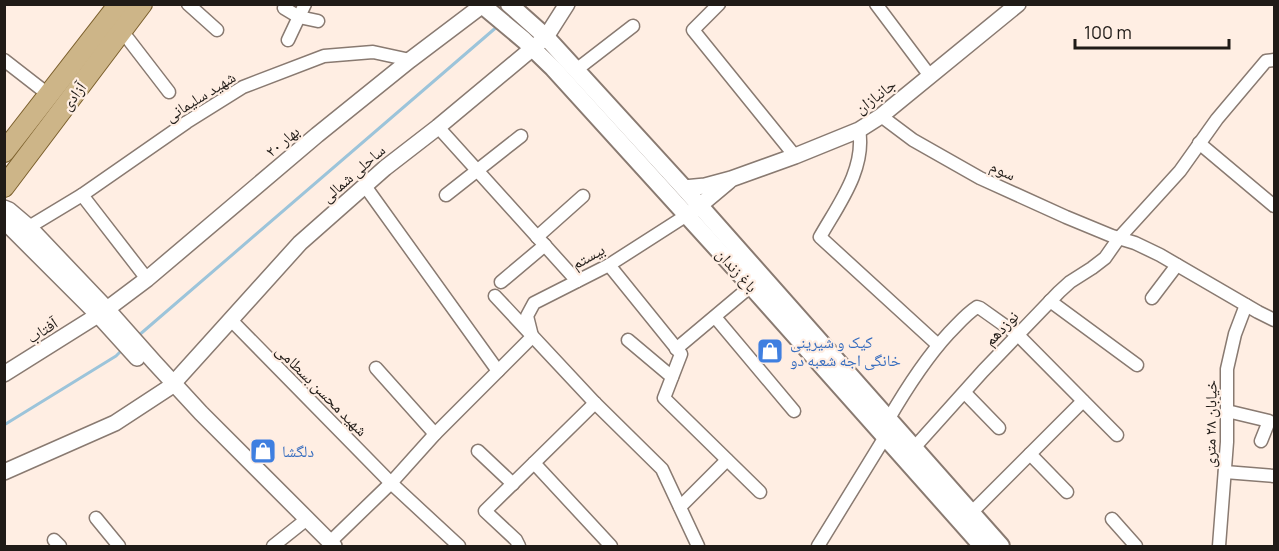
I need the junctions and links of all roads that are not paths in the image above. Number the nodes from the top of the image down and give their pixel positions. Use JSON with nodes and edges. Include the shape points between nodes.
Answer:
{"nodes":[{"id":1,"x":142,"y":4,"type":"edge"},
{"id":2,"x":188,"y":4,"type":"edge"},
{"id":3,"x":305,"y":4,"type":"edge"},
{"id":4,"x":509,"y":4,"type":"edge"},
{"id":5,"x":567,"y":4,"type":"edge"},
{"id":6,"x":719,"y":4,"type":"edge"},
{"id":7,"x":876,"y":4,"type":"edge"},
{"id":8,"x":1018,"y":4,"type":"edge"},
{"id":9,"x":115,"y":6,"type":"edge"},
{"id":10,"x":485,"y":7,"type":"edge"},
{"id":11,"x":284,"y":8,"type":"dead end"},
{"id":12,"x":299,"y":17,"type":"junction"},
{"id":13,"x":318,"y":21,"type":"dead end"},
{"id":14,"x":633,"y":26,"type":"dead end"},
{"id":15,"x":217,"y":30,"type":"dead end"},
{"id":16,"x":122,"y":32,"type":"junction"},
{"id":17,"x":541,"y":32,"type":"junction"},
{"id":18,"x":288,"y":40,"type":"dead end"},
{"id":19,"x":528,"y":44,"type":"junction"},
{"id":20,"x":4,"y":60,"type":"edge"},
{"id":21,"x":410,"y":60,"type":"junction"},
{"id":22,"x":1275,"y":60,"type":"edge"},
{"id":23,"x":576,"y":70,"type":"junction"},
{"id":24,"x":930,"y":76,"type":"junction"},
{"id":25,"x":169,"y":92,"type":"dead end"},
{"id":26,"x":49,"y":94,"type":"junction"},
{"id":27,"x":881,"y":116,"type":"junction"},
{"id":28,"x":438,"y":127,"type":"junction"},
{"id":29,"x":859,"y":130,"type":"junction"},
{"id":30,"x":521,"y":136,"type":"dead end"},
{"id":31,"x":1199,"y":144,"type":"junction"},
{"id":32,"x":4,"y":152,"type":"edge"},
{"id":33,"x":795,"y":156,"type":"junction"},
{"id":34,"x":478,"y":171,"type":"junction"},
{"id":35,"x":731,"y":179,"type":"junction"},
{"id":36,"x":365,"y":186,"type":"junction"},
{"id":37,"x":4,"y":187,"type":"edge"},
{"id":38,"x":684,"y":188,"type":"junction"},
{"id":39,"x":82,"y":195,"type":"junction"},
{"id":40,"x":446,"y":195,"type":"dead end"},
{"id":41,"x":583,"y":196,"type":"dead end"},
{"id":42,"x":1275,"y":206,"type":"edge"},
{"id":43,"x":4,"y":208,"type":"edge"},
{"id":44,"x":694,"y":211,"type":"junction"},
{"id":45,"x":4,"y":221,"type":"edge"},
{"id":46,"x":29,"y":227,"type":"junction"},
{"id":47,"x":1119,"y":238,"type":"junction"},
{"id":48,"x":541,"y":241,"type":"junction"},
{"id":49,"x":609,"y":265,"type":"junction"},
{"id":50,"x":1177,"y":265,"type":"junction"},
{"id":51,"x":147,"y":279,"type":"junction"},
{"id":52,"x":577,"y":281,"type":"junction"},
{"id":53,"x":501,"y":282,"type":"dead end"},
{"id":54,"x":751,"y":286,"type":"junction"},
{"id":55,"x":495,"y":296,"type":"dead end"},
{"id":56,"x":1152,"y":298,"type":"dead end"},
{"id":57,"x":1050,"y":301,"type":"junction"},
{"id":58,"x":1246,"y":305,"type":"junction"},
{"id":59,"x":107,"y":317,"type":"junction"},
{"id":60,"x":715,"y":317,"type":"junction"},
{"id":61,"x":231,"y":320,"type":"junction"},
{"id":62,"x":1275,"y":320,"type":"edge"},
{"id":63,"x":1018,"y":335,"type":"junction"},
{"id":64,"x":532,"y":337,"type":"junction"},
{"id":65,"x":628,"y":340,"type":"dead end"},
{"id":66,"x":938,"y":345,"type":"junction"},
{"id":67,"x":676,"y":349,"type":"junction"},
{"id":68,"x":1137,"y":365,"type":"dead end"},
{"id":69,"x":376,"y":368,"type":"dead end"},
{"id":70,"x":498,"y":371,"type":"junction"},
{"id":71,"x":4,"y":374,"type":"edge"},
{"id":72,"x":672,"y":377,"type":"junction"},
{"id":73,"x":172,"y":385,"type":"junction"},
{"id":74,"x":965,"y":393,"type":"junction"},
{"id":75,"x":1083,"y":401,"type":"junction"},
{"id":76,"x":595,"y":404,"type":"junction"},
{"id":77,"x":794,"y":411,"type":"dead end"},
{"id":78,"x":1227,"y":411,"type":"junction"},
{"id":79,"x":999,"y":428,"type":"dead end"},
{"id":80,"x":887,"y":429,"type":"junction"},
{"id":81,"x":435,"y":434,"type":"junction"},
{"id":82,"x":1117,"y":435,"type":"dead end"},
{"id":83,"x":1261,"y":441,"type":"dead end"},
{"id":84,"x":914,"y":449,"type":"junction"},
{"id":85,"x":478,"y":451,"type":"dead end"},
{"id":86,"x":1030,"y":454,"type":"junction"},
{"id":87,"x":727,"y":460,"type":"junction"},
{"id":88,"x":534,"y":464,"type":"junction"},
{"id":89,"x":4,"y":472,"type":"edge"},
{"id":90,"x":1225,"y":472,"type":"junction"},
{"id":91,"x":1275,"y":476,"type":"edge"},
{"id":92,"x":391,"y":483,"type":"junction"},
{"id":93,"x":513,"y":484,"type":"junction"},
{"id":94,"x":760,"y":492,"type":"dead end"},
{"id":95,"x":1067,"y":492,"type":"dead end"},
{"id":96,"x":680,"y":507,"type":"junction"},
{"id":97,"x":971,"y":513,"type":"junction"},
{"id":98,"x":96,"y":518,"type":"dead end"},
{"id":99,"x":307,"y":519,"type":"junction"},
{"id":100,"x":1112,"y":519,"type":"dead end"},
{"id":101,"x":332,"y":544,"type":"edge"},
{"id":102,"x":118,"y":546,"type":"edge"},
{"id":103,"x":273,"y":546,"type":"edge"},
{"id":104,"x":459,"y":546,"type":"edge"},
{"id":105,"x":519,"y":546,"type":"edge"},
{"id":106,"x":611,"y":546,"type":"edge"},
{"id":107,"x":698,"y":546,"type":"edge"},
{"id":108,"x":818,"y":546,"type":"edge"},
{"id":109,"x":982,"y":546,"type":"edge"},
{"id":110,"x":1000,"y":546,"type":"edge"},
{"id":111,"x":1136,"y":546,"type":"edge"},
{"id":112,"x":1219,"y":546,"type":"edge"}],
"edges":[{"from":1,"to":16,"type":"main road","name":"آزادی"},
{"from":2,"to":15,"type":"street"},
{"from":3,"to":12,"type":"street"},
{"from":4,"to":17,"type":"main road","name":"باغ زندان"},
{"from":5,"to":17,"type":"street","name":"ساحلی شمالی"},
{"from":6,"to":33,"type":"street","via":[[693,30]]},
{"from":7,"to":24,"type":"street"},
{"from":8,"to":24,"type":"street","name":"جانبازان"},
{"from":9,"to":26,"type":"main road","name":"آزادی"},
{"from":10,"to":19,"type":"main road","name":"باغ زندان"},
{"from":10,"to":21,"type":"street","name":"بهار ۲۰"},
{"from":11,"to":12,"type":"street"},
{"from":12,"to":13,"type":"street"},
{"from":12,"to":18,"type":"street"},
{"from":14,"to":23,"type":"street"},
{"from":16,"to":25,"type":"street"},
{"from":16,"to":37,"type":"main road","name":"آزادی"},
{"from":17,"to":19,"type":"street","name":"ساحلی شمالی"},
{"from":17,"to":23,"type":"main road","name":"باغ زندان"},
{"from":19,"to":28,"type":"street","name":"ساحلی شمالی"},
{"from":19,"to":44,"type":"main road","name":"باغ زندان"},
{"from":20,"to":26,"type":"street"},
{"from":21,"to":39,"type":"street","name":"شهید سلیمانی","via":[[373,52],[324,56],[243,87]]},
{"from":21,"to":51,"type":"street","name":"بهار ۲۰"},
{"from":22,"to":31,"type":"street","name":"نوزدهم","via":[[1266,61]]},
{"from":23,"to":38,"type":"main road","name":"باغ زندان"},
{"from":24,"to":27,"type":"street","name":"جانبازان"},
{"from":26,"to":32,"type":"main road","name":"آزادی"},
{"from":27,"to":29,"type":"street","name":"جانبازان"},
{"from":27,"to":47,"type":"street","name":"سوم","via":[[913,140],[980,178]]},
{"from":28,"to":34,"type":"street"},
{"from":28,"to":36,"type":"street","name":"ساحلی شمالی"},
{"from":29,"to":33,"type":"street","name":"جانبازان"},
{"from":29,"to":66,"type":"street","via":[[859,163],[820,237]]},
{"from":30,"to":34,"type":"street"},
{"from":31,"to":42,"type":"street"},
{"from":31,"to":47,"type":"street","name":"نوزدهم","via":[[1180,171]]},
{"from":33,"to":35,"type":"street","name":"جانبازان"},
{"from":34,"to":40,"type":"street"},
{"from":34,"to":48,"type":"street"},
{"from":35,"to":38,"type":"street","name":"جانبازان"},
{"from":35,"to":44,"type":"street","name":"جانبازان"},
{"from":36,"to":61,"type":"street","name":"ساحلی شمالی","via":[[300,243]]},
{"from":36,"to":70,"type":"street"},
{"from":38,"to":44,"type":"main road","name":"باغ زندان"},
{"from":39,"to":46,"type":"street","name":"شهید سلیمانی"},
{"from":39,"to":51,"type":"street"},
{"from":41,"to":48,"type":"street"},
{"from":43,"to":46,"type":"street"},
{"from":44,"to":49,"type":"street","name":"بیستم"},
{"from":44,"to":54,"type":"main road","name":"باغ زندان"},
{"from":44,"to":80,"type":"main road","name":"باغ زندان"},
{"from":45,"to":59,"type":"street"},
{"from":46,"to":59,"type":"street"},
{"from":47,"to":50,"type":"street","name":"سوم"},
{"from":47,"to":57,"type":"street","name":"نوزدهم","via":[[1105,258]]},
{"from":48,"to":52,"type":"street"},
{"from":48,"to":53,"type":"street"},
{"from":49,"to":52,"type":"street","name":"بیستم"},
{"from":49,"to":67,"type":"street"},
{"from":50,"to":56,"type":"street"},
{"from":50,"to":58,"type":"street","name":"سوم"},
{"from":51,"to":59,"type":"street","name":"بهار ۲۰"},
{"from":52,"to":64,"type":"street","name":"بیستم","via":[[534,303],[527,316]]},
{"from":54,"to":60,"type":"street"},
{"from":54,"to":80,"type":"main road","name":"باغ زندان"},
{"from":55,"to":64,"type":"street"},
{"from":57,"to":63,"type":"street","name":"نوزدهم"},
{"from":57,"to":68,"type":"street"},
{"from":58,"to":62,"type":"street","name":"سوم"},
{"from":58,"to":78,"type":"street","name":"خیابان ۲۸ متری","via":[[1227,369]]},
{"from":59,"to":71,"type":"street","name":"آفتاب"},
{"from":59,"to":73,"type":"street"},
{"from":60,"to":67,"type":"street"},
{"from":60,"to":77,"type":"street"},
{"from":61,"to":73,"type":"street","name":"ساحلی شمالی"},
{"from":61,"to":92,"type":"street","name":"شهید محسن بسطامی"},
{"from":63,"to":66,"type":"street","via":[[977,307]]},
{"from":63,"to":74,"type":"street","name":"نوزدهم"},
{"from":63,"to":75,"type":"street"},
{"from":64,"to":70,"type":"street"},
{"from":64,"to":76,"type":"street"},
{"from":65,"to":72,"type":"street"},
{"from":66,"to":80,"type":"street","via":[[903,394]]},
{"from":67,"to":72,"type":"street","via":[[681,354]]},
{"from":69,"to":81,"type":"street"},
{"from":70,"to":81,"type":"street"},
{"from":72,"to":87,"type":"street","via":[[664,398]]},
{"from":73,"to":89,"type":"street","name":"ساحلی شمالی","via":[[115,423]]},
{"from":73,"to":99,"type":"street"},
{"from":74,"to":79,"type":"street"},
{"from":74,"to":84,"type":"street","name":"نوزدهم"},
{"from":75,"to":82,"type":"street"},
{"from":75,"to":86,"type":"street"},
{"from":76,"to":88,"type":"street"},
{"from":76,"to":96,"type":"street","via":[[662,469]]},
{"from":78,"to":83,"type":"street","via":[[1269,421]]},
{"from":78,"to":90,"type":"street","name":"خیابان ۲۸ متری"},
{"from":80,"to":84,"type":"main road","name":"باغ زندان"},
{"from":80,"to":108,"type":"street"},
{"from":80,"to":109,"type":"main road","name":"باغ زندان"},
{"from":81,"to":92,"type":"street"},
{"from":84,"to":97,"type":"main road","name":"باغ زندان"},
{"from":85,"to":93,"type":"street"},
{"from":86,"to":95,"type":"street"},
{"from":86,"to":97,"type":"street"},
{"from":87,"to":94,"type":"street"},
{"from":87,"to":96,"type":"street"},
{"from":88,"to":93,"type":"street"},
{"from":88,"to":106,"type":"street"},
{"from":90,"to":91,"type":"street"},
{"from":90,"to":112,"type":"street","name":"خیابان ۲۸ متری"},
{"from":92,"to":101,"type":"street"},
{"from":92,"to":104,"type":"street","name":"شهید محسن بسطامی"},
{"from":93,"to":105,"type":"street","via":[[485,512]]},
{"from":96,"to":107,"type":"street"},
{"from":97,"to":110,"type":"main road","name":"باغ زندان"},
{"from":98,"to":102,"type":"street"},
{"from":99,"to":101,"type":"street"},
{"from":99,"to":103,"type":"street"},
{"from":100,"to":111,"type":"street"}]}
